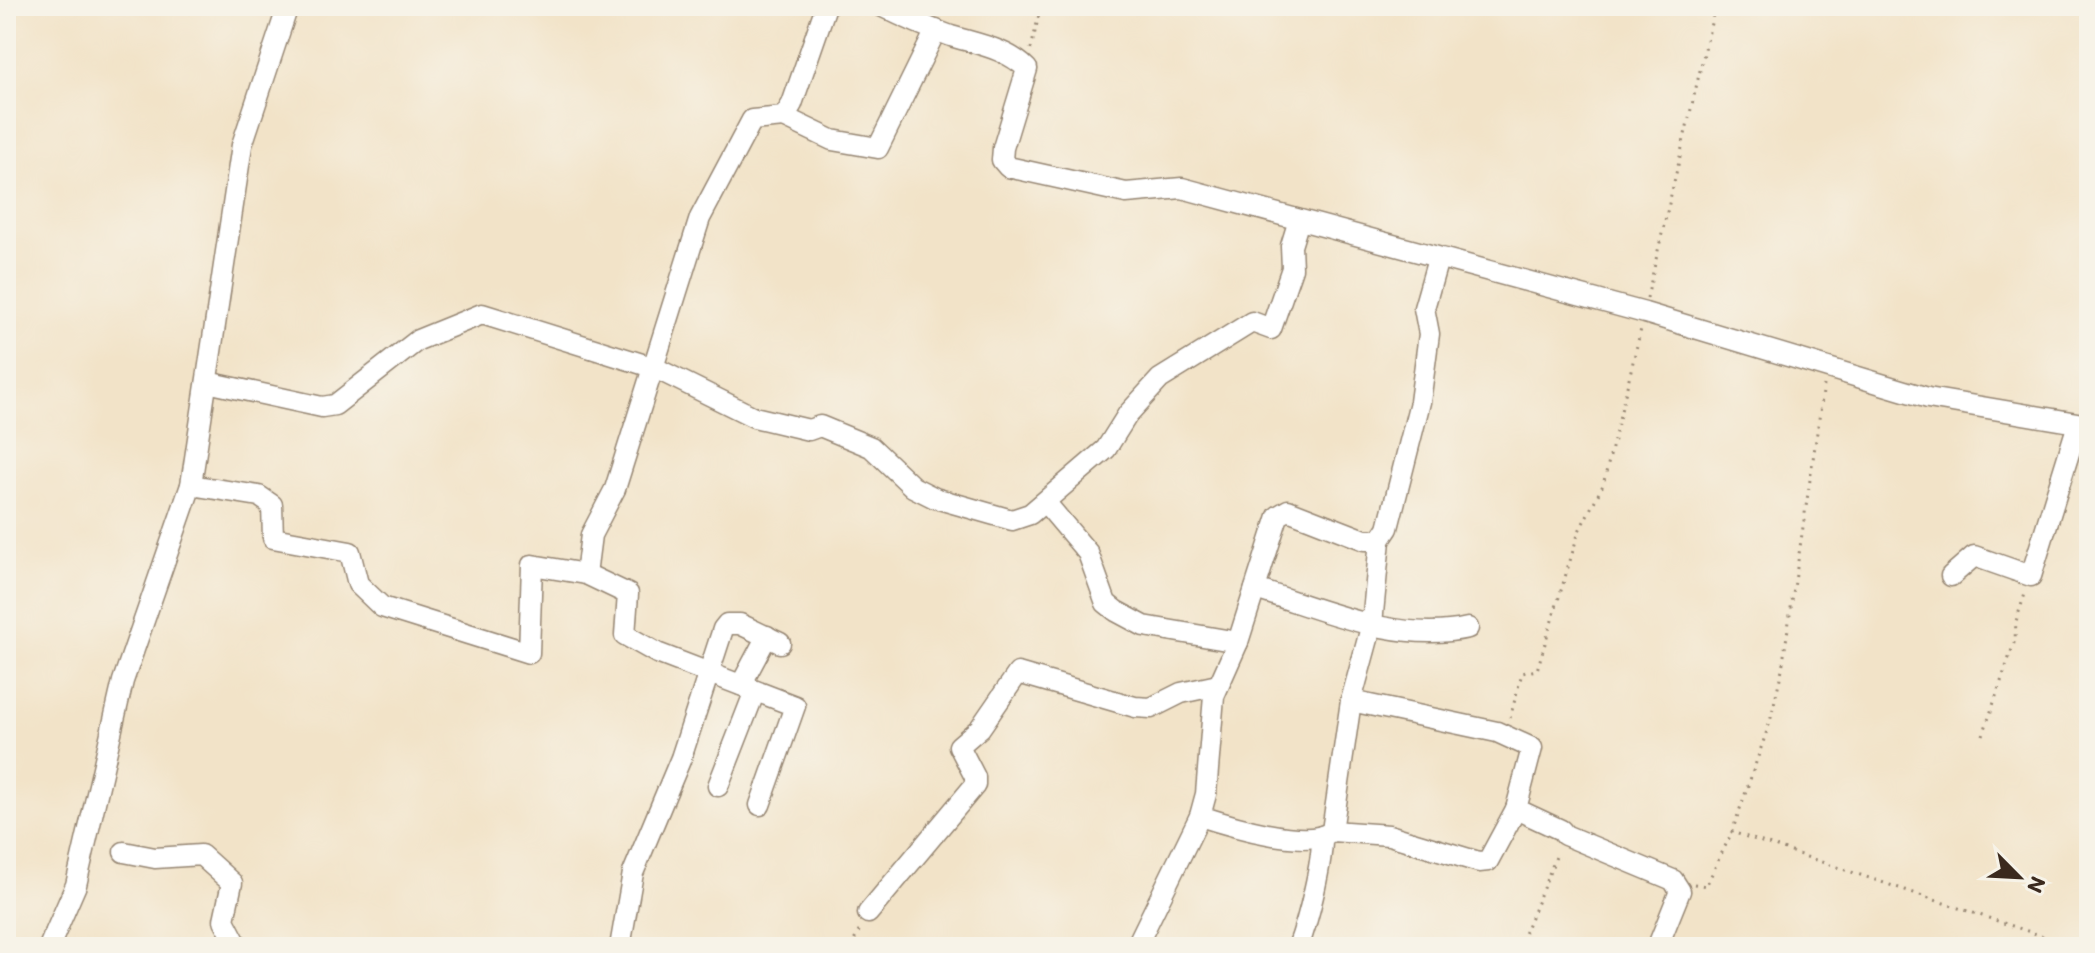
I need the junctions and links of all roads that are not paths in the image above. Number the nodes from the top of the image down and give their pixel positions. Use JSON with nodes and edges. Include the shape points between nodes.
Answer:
{"nodes":[{"id":1,"x":288,"y":6,"type":"edge"},
{"id":2,"x":826,"y":6,"type":"edge"},
{"id":3,"x":881,"y":6,"type":"edge"},
{"id":4,"x":936,"y":30,"type":"junction"},
{"id":5,"x":784,"y":117,"type":"junction"},
{"id":6,"x":1299,"y":220,"type":"junction"},
{"id":7,"x":1438,"y":259,"type":"junction"},
{"id":8,"x":655,"y":368,"type":"junction"},
{"id":9,"x":207,"y":382,"type":"junction"},
{"id":10,"x":2084,"y":424,"type":"edge"},
{"id":11,"x":191,"y":485,"type":"junction"},
{"id":12,"x":1045,"y":502,"type":"junction"},
{"id":13,"x":1380,"y":540,"type":"junction"},
{"id":14,"x":586,"y":574,"type":"junction"},
{"id":15,"x":1951,"y":576,"type":"dead end"},
{"id":16,"x":1255,"y":589,"type":"junction"},
{"id":17,"x":1372,"y":624,"type":"junction"},
{"id":18,"x":1468,"y":628,"type":"dead end"},
{"id":19,"x":1238,"y":642,"type":"junction"},
{"id":20,"x":709,"y":671,"type":"junction"},
{"id":21,"x":1218,"y":685,"type":"junction"},
{"id":22,"x":748,"y":688,"type":"junction"},
{"id":23,"x":1351,"y":701,"type":"junction"},
{"id":24,"x":718,"y":786,"type":"dead end"},
{"id":25,"x":760,"y":805,"type":"dead end"},
{"id":26,"x":1516,"y":809,"type":"junction"},
{"id":27,"x":1200,"y":816,"type":"junction"},
{"id":28,"x":1327,"y":833,"type":"junction"},
{"id":29,"x":124,"y":852,"type":"dead end"},
{"id":30,"x":868,"y":913,"type":"road end"},
{"id":31,"x":235,"y":941,"type":"dead end"},
{"id":32,"x":1659,"y":943,"type":"dead end"},
{"id":33,"x":49,"y":947,"type":"edge"},
{"id":34,"x":620,"y":947,"type":"edge"},
{"id":35,"x":1136,"y":947,"type":"edge"},
{"id":36,"x":1298,"y":947,"type":"edge"}],
"edges":[{"from":1,"to":9,"type":"street","via":[[242,145]]},
{"from":2,"to":5,"type":"street"},
{"from":3,"to":4,"type":"street"},
{"from":4,"to":5,"type":"street","via":[[878,148],[832,140]]},
{"from":4,"to":6,"type":"street","via":[[1019,60],[1027,69],[1003,148],[1002,160],[1008,167],[1126,193],[1182,188]]},
{"from":5,"to":8,"type":"street","via":[[752,120],[700,218]]},
{"from":6,"to":7,"type":"street"},
{"from":6,"to":12,"type":"street","via":[[1291,246],[1292,268],[1271,329],[1252,322],[1236,329],[1160,379],[1106,449]]},
{"from":7,"to":10,"type":"street","via":[[1645,313],[1928,398]]},
{"from":7,"to":13,"type":"street","via":[[1424,308],[1427,362],[1413,440],[1392,517]]},
{"from":8,"to":9,"type":"street","via":[[482,314],[418,340],[335,405],[322,407]]},
{"from":8,"to":12,"type":"street","via":[[754,417],[809,430],[820,426],[871,447],[913,487],[935,498],[1012,520]]},
{"from":8,"to":14,"type":"street","via":[[615,489],[591,535]]},
{"from":9,"to":11,"type":"street"},
{"from":10,"to":15,"type":"street","via":[[2031,576],[1974,556]]},
{"from":11,"to":14,"type":"street","via":[[259,496],[272,505],[273,538],[350,552],[358,584],[382,607],[529,653],[532,565]]},
{"from":11,"to":33,"type":"street","via":[[123,681],[76,885]]},
{"from":12,"to":19,"type":"street","via":[[1088,553],[1106,603],[1116,611],[1144,626]]},
{"from":13,"to":16,"type":"street","via":[[1365,540],[1288,510],[1278,516]]},
{"from":13,"to":17,"type":"street"},
{"from":14,"to":20,"type":"street","via":[[628,594],[625,635]]},
{"from":16,"to":17,"type":"street"},
{"from":16,"to":19,"type":"street"},
{"from":17,"to":18,"type":"street","via":[[1438,635]]},
{"from":17,"to":23,"type":"street"},
{"from":19,"to":21,"type":"street"},
{"from":20,"to":22,"type":"street"},
{"from":20,"to":22,"type":"street","via":[[727,624],[740,624],[774,640]]},
{"from":20,"to":34,"type":"street","via":[[681,758],[633,873]]},
{"from":21,"to":27,"type":"street"},
{"from":21,"to":30,"type":"street","via":[[1181,693],[1151,708],[1018,673],[980,728],[959,746],[975,785]]},
{"from":22,"to":24,"type":"street"},
{"from":22,"to":25,"type":"street","via":[[795,706]]},
{"from":23,"to":26,"type":"street","via":[[1497,732],[1532,748]]},
{"from":23,"to":28,"type":"street"},
{"from":26,"to":28,"type":"street","via":[[1488,861],[1389,835]]},
{"from":26,"to":32,"type":"street","via":[[1673,880],[1680,891]]},
{"from":27,"to":28,"type":"street","via":[[1290,837]]},
{"from":27,"to":35,"type":"street"},
{"from":28,"to":36,"type":"street"},
{"from":29,"to":31,"type":"street","via":[[155,858],[201,855],[232,883],[224,920]]}]}
